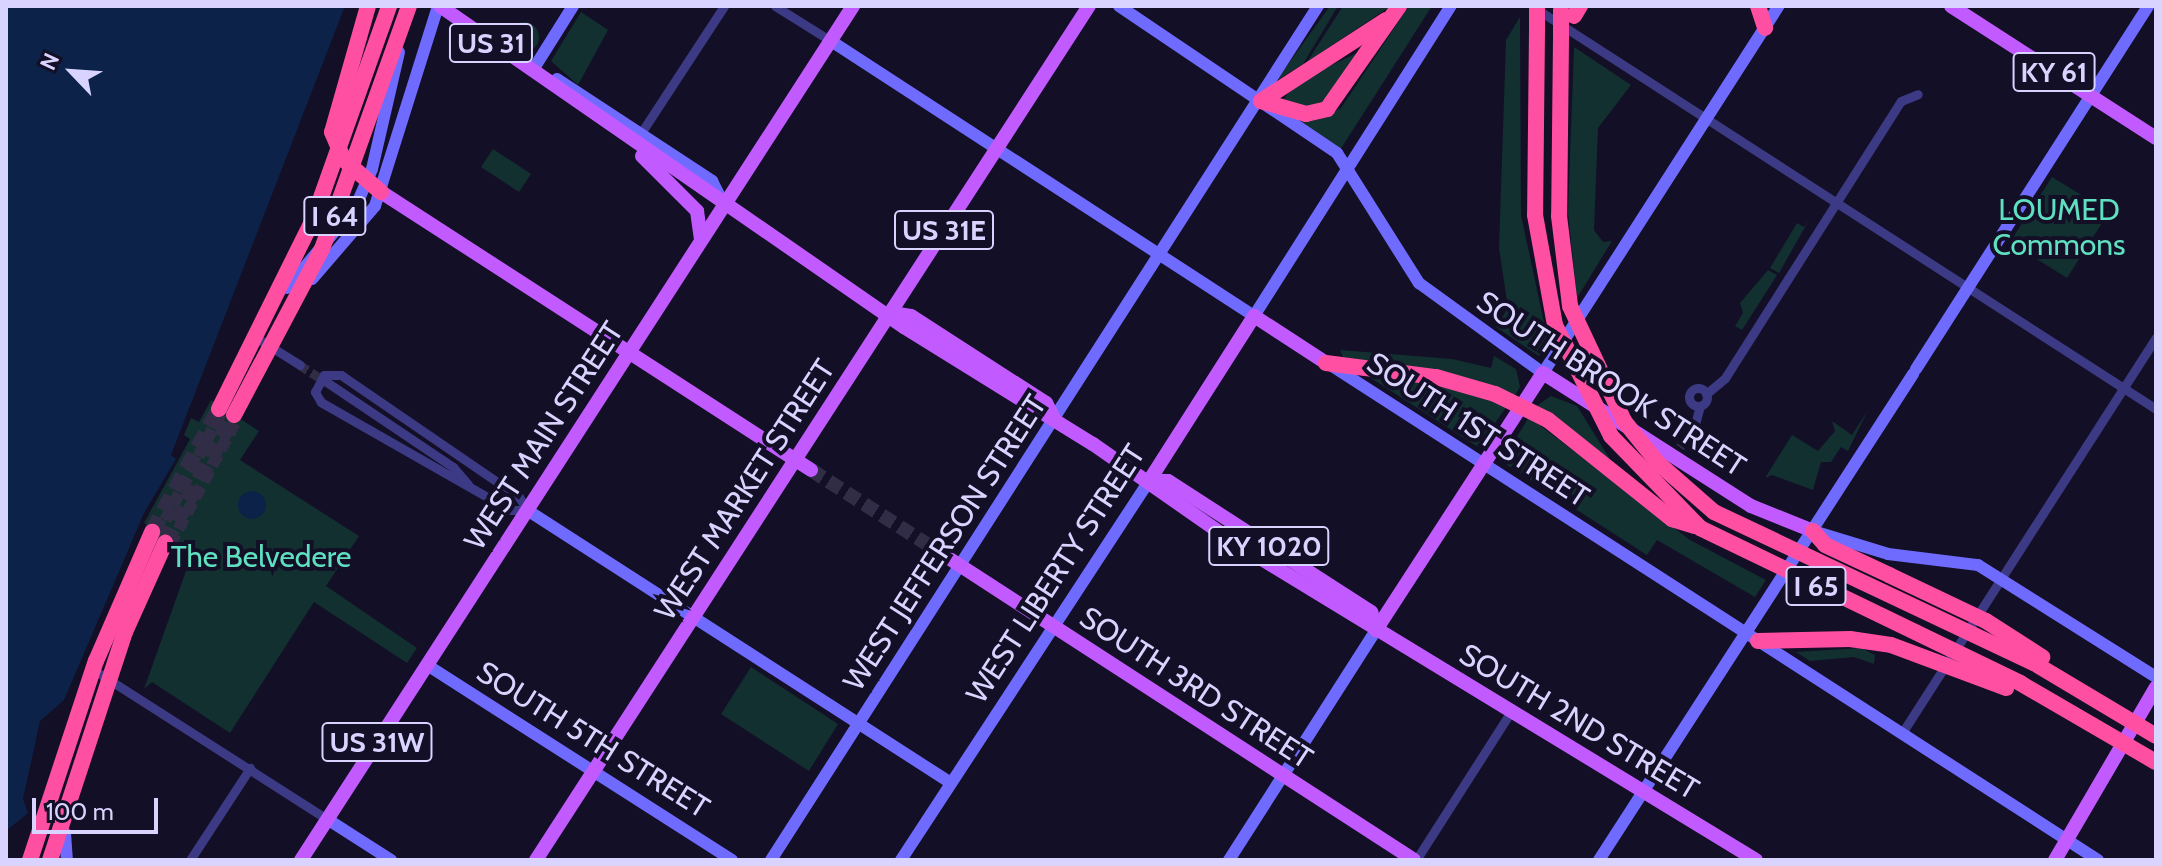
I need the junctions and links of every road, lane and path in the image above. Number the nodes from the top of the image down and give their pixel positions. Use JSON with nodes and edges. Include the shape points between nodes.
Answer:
{"nodes":[{"id":1,"x":368,"y":6,"type":"edge"},
{"id":2,"x":389,"y":6,"type":"edge"},
{"id":3,"x":411,"y":6,"type":"edge"},
{"id":4,"x":439,"y":6,"type":"edge"},
{"id":5,"x":450,"y":6,"type":"edge"},
{"id":6,"x":573,"y":6,"type":"edge"},
{"id":7,"x":724,"y":6,"type":"edge"},
{"id":8,"x":775,"y":6,"type":"edge"},
{"id":9,"x":853,"y":6,"type":"edge"},
{"id":10,"x":1089,"y":6,"type":"edge"},
{"id":11,"x":1119,"y":6,"type":"edge"},
{"id":12,"x":1318,"y":6,"type":"edge"},
{"id":13,"x":1451,"y":6,"type":"edge"},
{"id":14,"x":1535,"y":6,"type":"edge"},
{"id":15,"x":1758,"y":6,"type":"edge"},
{"id":16,"x":1779,"y":6,"type":"edge"},
{"id":17,"x":1951,"y":6,"type":"edge"},
{"id":18,"x":2148,"y":6,"type":"edge"},
{"id":19,"x":1396,"y":10,"type":"edge"},
{"id":20,"x":1569,"y":10,"type":"edge"},
{"id":21,"x":1765,"y":28,"type":"junction"},
{"id":22,"x":831,"y":41,"type":"junction"},
{"id":23,"x":536,"y":65,"type":"junction"},
{"id":24,"x":1918,"y":94,"type":"dead end"},
{"id":25,"x":2091,"y":96,"type":"junction"},
{"id":26,"x":1261,"y":101,"type":"junction"},
{"id":27,"x":1706,"y":119,"type":"junction"},
{"id":28,"x":634,"y":135,"type":"junction"},
{"id":29,"x":2156,"y":138,"type":"edge"},
{"id":30,"x":997,"y":148,"type":"junction"},
{"id":31,"x":1349,"y":168,"type":"junction"},
{"id":32,"x":366,"y":180,"type":"junction"},
{"id":33,"x":381,"y":192,"type":"junction"},
{"id":34,"x":1837,"y":203,"type":"junction"},
{"id":35,"x":724,"y":205,"type":"junction"},
{"id":36,"x":701,"y":239,"type":"junction"},
{"id":37,"x":1163,"y":255,"type":"junction"},
{"id":38,"x":1968,"y":288,"type":"junction"},
{"id":39,"x":891,"y":313,"type":"junction"},
{"id":40,"x":1254,"y":316,"type":"junction"},
{"id":41,"x":2156,"y":337,"type":"edge"},
{"id":42,"x":260,"y":340,"type":"junction"},
{"id":43,"x":275,"y":350,"type":"junction"},
{"id":44,"x":629,"y":351,"type":"junction"},
{"id":45,"x":1326,"y":363,"type":"junction"},
{"id":46,"x":300,"y":365,"type":"tunnel mouth"},
{"id":47,"x":1543,"y":373,"type":"junction"},
{"id":48,"x":328,"y":383,"type":"tunnel mouth"},
{"id":49,"x":2123,"y":388,"type":"junction"},
{"id":50,"x":1706,"y":394,"type":"junction"},
{"id":51,"x":1700,"y":406,"type":"junction"},
{"id":52,"x":2156,"y":409,"type":"edge"},
{"id":53,"x":228,"y":414,"type":"junction"},
{"id":54,"x":1056,"y":420,"type":"junction"},
{"id":55,"x":1695,"y":425,"type":"tunnel mouth"},
{"id":56,"x":461,"y":456,"type":"junction"},
{"id":57,"x":795,"y":460,"type":"junction"},
{"id":58,"x":1484,"y":464,"type":"junction"},
{"id":59,"x":811,"y":470,"type":"tunnel mouth"},
{"id":60,"x":451,"y":472,"type":"junction"},
{"id":61,"x":479,"y":472,"type":"junction"},
{"id":62,"x":1149,"y":481,"type":"junction"},
{"id":63,"x":527,"y":510,"type":"junction"},
{"id":64,"x":1700,"y":528,"type":"junction"},
{"id":65,"x":1813,"y":531,"type":"junction"},
{"id":66,"x":161,"y":539,"type":"junction"},
{"id":67,"x":955,"y":563,"type":"junction"},
{"id":68,"x":2001,"y":578,"type":"junction"},
{"id":69,"x":693,"y":617,"type":"junction"},
{"id":70,"x":1053,"y":626,"type":"junction"},
{"id":71,"x":1376,"y":630,"type":"junction"},
{"id":72,"x":1752,"y":637,"type":"junction"},
{"id":73,"x":427,"y":665,"type":"junction"},
{"id":74,"x":97,"y":672,"type":"junction"},
{"id":75,"x":2156,"y":677,"type":"edge"},
{"id":76,"x":112,"y":681,"type":"junction"},
{"id":77,"x":2156,"y":687,"type":"edge"},
{"id":78,"x":1510,"y":713,"type":"junction"},
{"id":79,"x":2121,"y":715,"type":"junction"},
{"id":80,"x":859,"y":724,"type":"junction"},
{"id":81,"x":2095,"y":725,"type":"junction"},
{"id":82,"x":1902,"y":733,"type":"junction"},
{"id":83,"x":2156,"y":736,"type":"edge"},
{"id":84,"x":2156,"y":762,"type":"edge"},
{"id":85,"x":250,"y":768,"type":"junction"},
{"id":86,"x":593,"y":772,"type":"junction"},
{"id":87,"x":1283,"y":775,"type":"junction"},
{"id":88,"x":951,"y":783,"type":"junction"},
{"id":89,"x":1645,"y":789,"type":"junction"},
{"id":90,"x":327,"y":819,"type":"junction"},
{"id":91,"x":2067,"y":840,"type":"junction"},
{"id":92,"x":27,"y":860,"type":"edge"},
{"id":93,"x":52,"y":860,"type":"edge"},
{"id":94,"x":67,"y":860,"type":"edge"},
{"id":95,"x":190,"y":860,"type":"edge"},
{"id":96,"x":301,"y":860,"type":"edge"},
{"id":97,"x":391,"y":860,"type":"edge"},
{"id":98,"x":536,"y":860,"type":"edge"},
{"id":99,"x":732,"y":860,"type":"edge"},
{"id":100,"x":771,"y":860,"type":"edge"},
{"id":101,"x":901,"y":860,"type":"edge"},
{"id":102,"x":1229,"y":860,"type":"edge"},
{"id":103,"x":1415,"y":860,"type":"edge"},
{"id":104,"x":1599,"y":860,"type":"edge"},
{"id":105,"x":1756,"y":860,"type":"edge"},
{"id":106,"x":2055,"y":860,"type":"edge"},
{"id":107,"x":2098,"y":860,"type":"edge"}],
"edges":[{"from":1,"to":32,"type":"highway","via":[[332,132],[335,148]]},
{"from":2,"to":53,"type":"highway","number":"I 64","bridge":true,"via":[[313,220]]},
{"from":3,"to":32,"type":"street"},
{"from":3,"to":53,"type":"highway","number":"I 64","bridge":true,"via":[[322,249]]},
{"from":4,"to":28,"type":"main road","number":"US 31"},
{"from":4,"to":33,"type":"street"},
{"from":5,"to":23,"type":"street"},
{"from":6,"to":23,"type":"street"},
{"from":7,"to":28,"type":"street"},
{"from":8,"to":22,"type":"street"},
{"from":9,"to":22,"type":"main road","name":"WEST MAIN STREET"},
{"from":10,"to":30,"type":"main road","number":"US 31E"},
{"from":11,"to":26,"type":"street","name":"SOUTH BROOK STREET"},
{"from":12,"to":26,"type":"street","name":"WEST JEFFERSON STREET"},
{"from":13,"to":31,"type":"street"},
{"from":14,"to":27,"type":"street"},
{"from":14,"to":64,"type":"highway","number":"I 65","bridge":true,"via":[[1535,215],[1555,325],[1578,383],[1611,436]]},
{"from":15,"to":21,"type":"highway"},
{"from":16,"to":21,"type":"street"},
{"from":17,"to":25,"type":"main road","number":"KY 61"},
{"from":18,"to":25,"type":"street"},
{"from":19,"to":26,"type":"highway"},
{"from":19,"to":26,"type":"highway","via":[[1327,109],[1306,114]]},
{"from":20,"to":79,"type":"highway","number":"I 65","bridge":true,"via":[[1562,47],[1559,216],[1570,306],[1624,421],[1658,463],[1714,512],[2024,658]]},
{"from":21,"to":27,"type":"street"},
{"from":22,"to":30,"type":"street","name":"SOUTH 1ST STREET"},
{"from":22,"to":35,"type":"main road","name":"WEST MAIN STREET"},
{"from":23,"to":28,"type":"street"},
{"from":24,"to":34,"type":"street","via":[[1901,101]]},
{"from":25,"to":29,"type":"main road","number":"KY 61"},
{"from":25,"to":38,"type":"street"},
{"from":26,"to":31,"type":"street","name":"SOUTH BROOK STREET"},
{"from":26,"to":37,"type":"street","name":"WEST JEFFERSON STREET"},
{"from":27,"to":34,"type":"street"},
{"from":27,"to":47,"type":"street"},
{"from":28,"to":35,"type":"main road","number":"US 31"},
{"from":28,"to":35,"type":"street","via":[[712,181]]},
{"from":28,"to":36,"type":"main road","via":[[692,204],[702,222]]},
{"from":30,"to":37,"type":"street","name":"SOUTH 1ST STREET"},
{"from":30,"to":39,"type":"main road","name":"WEST MARKET STREET","number":"US 31E"},
{"from":31,"to":40,"type":"street"},
{"from":31,"to":47,"type":"street","name":"SOUTH BROOK STREET","via":[[1419,283]]},
{"from":32,"to":33,"type":"highway"},
{"from":32,"to":42,"type":"street","via":[[348,220],[298,270]]},
{"from":33,"to":43,"type":"street","via":[[355,235],[316,273]]},
{"from":33,"to":44,"type":"main road"},
{"from":34,"to":38,"type":"street"},
{"from":34,"to":50,"type":"street","via":[[1722,383]]},
{"from":35,"to":36,"type":"main road","name":"WEST MAIN STREET"},
{"from":35,"to":39,"type":"main road","name":"SOUTH 2ND STREET"},
{"from":36,"to":44,"type":"main road","name":"WEST MAIN STREET","number":"US 31W"},
{"from":37,"to":40,"type":"street","name":"SOUTH 1ST STREET"},
{"from":37,"to":54,"type":"street","name":"WEST JEFFERSON STREET"},
{"from":38,"to":49,"type":"street"},
{"from":38,"to":65,"type":"street"},
{"from":39,"to":54,"type":"main road","name":"SOUTH 2ND STREET","number":"KY 1020","via":[[911,316],[1046,403]]},
{"from":39,"to":57,"type":"main road","name":"WEST MARKET STREET"},
{"from":40,"to":45,"type":"main road","name":"SOUTH 1ST STREET"},
{"from":40,"to":62,"type":"main road","name":"WEST LIBERTY STREET"},
{"from":41,"to":49,"type":"street"},
{"from":42,"to":43,"type":"street"},
{"from":42,"to":53,"type":"street"},
{"from":43,"to":46,"type":"street"},
{"from":43,"to":53,"type":"street"},
{"from":44,"to":57,"type":"main road"},
{"from":44,"to":63,"type":"main road","name":"WEST MAIN STREET","number":"US 31W"},
{"from":45,"to":58,"type":"street","name":"SOUTH 1ST STREET"},
{"from":45,"to":64,"type":"highway","bridge":true,"via":[[1428,375],[1495,394],[1565,432],[1672,519]]},
{"from":47,"to":58,"type":"main road"},
{"from":47,"to":65,"type":"main road","name":"SOUTH BROOK STREET","via":[[1677,452],[1772,518]]},
{"from":48,"to":60,"type":"street"},
{"from":49,"to":52,"type":"street"},
{"from":49,"to":68,"type":"street"},
{"from":50,"to":51,"type":"street"},
{"from":50,"to":51,"type":"street","via":[[1697,388],[1690,392],[1689,401]]},
{"from":51,"to":55,"type":"street"},
{"from":54,"to":62,"type":"main road","name":"SOUTH 2ND STREET","number":"KY 1020"},
{"from":54,"to":67,"type":"street","name":"WEST JEFFERSON STREET"},
{"from":56,"to":60,"type":"street"},
{"from":56,"to":60,"type":"street","via":[[341,375],[324,375],[318,383],[321,402]]},
{"from":56,"to":61,"type":"street"},
{"from":57,"to":59,"type":"main road"},
{"from":57,"to":69,"type":"main road","name":"WEST MARKET STREET"},
{"from":58,"to":71,"type":"main road"},
{"from":58,"to":72,"type":"street","name":"SOUTH 1ST STREET"},
{"from":60,"to":61,"type":"street"},
{"from":60,"to":63,"type":"street","via":[[510,510]]},
{"from":61,"to":63,"type":"street","via":[[519,497]]},
{"from":62,"to":70,"type":"street","name":"WEST LIBERTY STREET"},
{"from":62,"to":71,"type":"main road","name":"SOUTH 2ND STREET","number":"KY 1020"},
{"from":63,"to":69,"type":"street"},
{"from":63,"to":73,"type":"main road","name":"WEST MAIN STREET","number":"US 31W"},
{"from":64,"to":81,"type":"highway","number":"I 65","bridge":true},
{"from":65,"to":68,"type":"street","name":"SOUTH BROOK STREET","via":[[1888,554],[1963,558]]},
{"from":65,"to":72,"type":"street"},
{"from":65,"to":79,"type":"highway","bridge":true,"via":[[1825,545],[1995,626]]},
{"from":66,"to":74,"type":"street"},
{"from":66,"to":76,"type":"street"},
{"from":66,"to":92,"type":"highway","via":[[96,661]]},
{"from":66,"to":93,"type":"highway","bridge":true,"via":[[120,645]]},
{"from":67,"to":70,"type":"main road","name":"SOUTH 3RD STREET"},
{"from":67,"to":80,"type":"street","name":"WEST JEFFERSON STREET"},
{"from":68,"to":75,"type":"street","name":"SOUTH BROOK STREET"},
{"from":68,"to":82,"type":"street"},
{"from":69,"to":80,"type":"street"},
{"from":69,"to":86,"type":"main road","name":"WEST MARKET STREET"},
{"from":70,"to":87,"type":"main road","name":"SOUTH 3RD STREET"},
{"from":70,"to":88,"type":"street","name":"WEST LIBERTY STREET"},
{"from":71,"to":78,"type":"main road","name":"SOUTH 2ND STREET","number":"KY 1020"},
{"from":71,"to":87,"type":"street"},
{"from":72,"to":81,"type":"highway","bridge":true,"via":[[1891,645]]},
{"from":72,"to":82,"type":"street","name":"SOUTH 1ST STREET"},
{"from":72,"to":89,"type":"street"},
{"from":73,"to":86,"type":"street","name":"SOUTH 5TH STREET"},
{"from":73,"to":90,"type":"main road","name":"WEST MAIN STREET","number":"US 31W"},
{"from":74,"to":76,"type":"street"},
{"from":74,"to":93,"type":"street","via":[[49,815]]},
{"from":76,"to":85,"type":"street"},
{"from":76,"to":94,"type":"street","via":[[63,842]]},
{"from":77,"to":91,"type":"main road"},
{"from":78,"to":89,"type":"main road","name":"SOUTH 2ND STREET","number":"KY 1020"},
{"from":78,"to":103,"type":"street"},
{"from":79,"to":83,"type":"highway","number":"I 65","bridge":true},
{"from":80,"to":88,"type":"street"},
{"from":80,"to":100,"type":"street","name":"WEST JEFFERSON STREET"},
{"from":81,"to":84,"type":"highway","number":"I 65","bridge":true},
{"from":82,"to":91,"type":"street","name":"SOUTH 1ST STREET"},
{"from":85,"to":90,"type":"street"},
{"from":85,"to":95,"type":"street"},
{"from":86,"to":98,"type":"main road","name":"WEST MARKET STREET"},
{"from":86,"to":99,"type":"street","name":"SOUTH 5TH STREET"},
{"from":87,"to":102,"type":"street"},
{"from":87,"to":103,"type":"main road","name":"SOUTH 3RD STREET"},
{"from":88,"to":101,"type":"street","name":"WEST LIBERTY STREET"},
{"from":89,"to":104,"type":"street"},
{"from":89,"to":105,"type":"main road","name":"SOUTH 2ND STREET","number":"KY 1020"},
{"from":90,"to":96,"type":"main road","name":"WEST MAIN STREET","number":"US 31W"},
{"from":90,"to":97,"type":"street"},
{"from":91,"to":106,"type":"main road"},
{"from":91,"to":107,"type":"street","name":"SOUTH 1ST STREET"}]}
